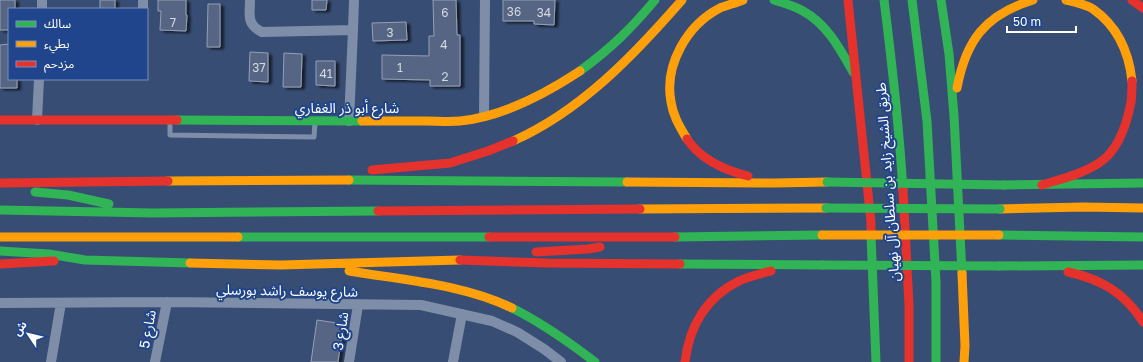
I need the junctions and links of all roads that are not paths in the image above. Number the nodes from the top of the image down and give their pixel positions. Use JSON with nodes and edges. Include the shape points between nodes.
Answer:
{"nodes":[{"id":1,"x":250,"y":0,"type":"edge"},
{"id":2,"x":354,"y":0,"type":"edge"},
{"id":3,"x":485,"y":0,"type":"edge"},
{"id":4,"x":655,"y":0,"type":"edge"},
{"id":5,"x":682,"y":0,"type":"edge"},
{"id":6,"x":743,"y":0,"type":"edge"},
{"id":7,"x":774,"y":0,"type":"edge"},
{"id":8,"x":848,"y":0,"type":"edge"},
{"id":9,"x":884,"y":0,"type":"edge"},
{"id":10,"x":912,"y":0,"type":"edge"},
{"id":11,"x":941,"y":0,"type":"edge"},
{"id":12,"x":1033,"y":0,"type":"edge"},
{"id":13,"x":1066,"y":0,"type":"edge"},
{"id":14,"x":1132,"y":0,"type":"edge"},
{"id":15,"x":1143,"y":8,"type":"edge"},
{"id":16,"x":353,"y":30,"type":"junction"},
{"id":17,"x":39,"y":80,"type":"edge"},
{"id":18,"x":857,"y":80,"type":"junction"},
{"id":19,"x":484,"y":116,"type":"junction"},
{"id":20,"x":954,"y":116,"type":"junction"},
{"id":21,"x":0,"y":120,"type":"edge"},
{"id":22,"x":37,"y":120,"type":"junction"},
{"id":23,"x":170,"y":120,"type":"junction"},
{"id":24,"x":315,"y":121,"type":"junction"},
{"id":25,"x":349,"y":121,"type":"junction"},
{"id":26,"x":274,"y":180,"type":"junction"},
{"id":27,"x":0,"y":183,"type":"edge"},
{"id":28,"x":776,"y":183,"type":"junction"},
{"id":29,"x":1143,"y":183,"type":"edge"},
{"id":30,"x":1042,"y":185,"type":"junction"},
{"id":31,"x":0,"y":188,"type":"edge"},
{"id":32,"x":1143,"y":202,"type":"edge"},
{"id":33,"x":1084,"y":207,"type":"junction"},
{"id":34,"x":1143,"y":208,"type":"edge"},
{"id":35,"x":0,"y":210,"type":"edge"},
{"id":36,"x":154,"y":213,"type":"junction"},
{"id":37,"x":0,"y":237,"type":"edge"},
{"id":38,"x":666,"y":237,"type":"junction"},
{"id":39,"x":1100,"y":237,"type":"junction"},
{"id":40,"x":1143,"y":237,"type":"edge"},
{"id":41,"x":1143,"y":245,"type":"edge"},
{"id":42,"x":0,"y":251,"type":"edge"},
{"id":43,"x":527,"y":252,"type":"dead end"},
{"id":44,"x":511,"y":253,"type":"dead end"},
{"id":45,"x":85,"y":260,"type":"junction"},
{"id":46,"x":458,"y":260,"type":"junction"},
{"id":47,"x":0,"y":264,"type":"edge"},
{"id":48,"x":306,"y":265,"type":"junction"},
{"id":49,"x":791,"y":265,"type":"junction"},
{"id":50,"x":1143,"y":265,"type":"edge"},
{"id":51,"x":1029,"y":266,"type":"junction"},
{"id":52,"x":167,"y":302,"type":"junction"},
{"id":53,"x":0,"y":303,"type":"edge"},
{"id":54,"x":61,"y":303,"type":"junction"},
{"id":55,"x":358,"y":305,"type":"junction"},
{"id":56,"x":462,"y":314,"type":"junction"},
{"id":57,"x":1143,"y":322,"type":"edge"},
{"id":58,"x":876,"y":346,"type":"junction"},
{"id":59,"x":964,"y":346,"type":"junction"},
{"id":60,"x":51,"y":362,"type":"edge"},
{"id":61,"x":155,"y":362,"type":"edge"},
{"id":62,"x":349,"y":362,"type":"edge"},
{"id":63,"x":454,"y":362,"type":"edge"},
{"id":64,"x":561,"y":362,"type":"edge"},
{"id":65,"x":595,"y":362,"type":"edge"},
{"id":66,"x":685,"y":362,"type":"edge"},
{"id":67,"x":872,"y":362,"type":"edge"},
{"id":68,"x":876,"y":362,"type":"edge"},
{"id":69,"x":909,"y":362,"type":"edge"},
{"id":70,"x":936,"y":362,"type":"edge"},
{"id":71,"x":964,"y":362,"type":"edge"},
{"id":72,"x":968,"y":362,"type":"edge"}],
"edges":[{"from":1,"to":16,"type":"street","via":[[250,21],[254,28],[262,32]]},
{"from":2,"to":16,"type":"street"},
{"from":3,"to":19,"type":"street"},
{"from":4,"to":19,"type":"main road","name":"شارع أبو ذر الغفاري","via":[[618,41],[588,66],[555,87],[520,104]]},
{"from":5,"to":26,"type":"main road","via":[[638,49],[609,76],[581,100],[521,138],[452,162]]},
{"from":6,"to":28,"type":"main road","via":[[722,7],[707,16],[684,40],[672,70],[672,104],[682,132],[703,156],[728,171]]},
{"from":7,"to":18,"type":"main road","via":[[801,9],[820,23],[833,38]]},
{"from":8,"to":18,"type":"main road"},
{"from":9,"to":69,"type":"main road","name":"طريق الشيخ زايد بن سلطان آل نهيان","via":[[901,156],[909,304]]},
{"from":10,"to":70,"type":"main road","via":[[927,121],[936,282]]},
{"from":11,"to":20,"type":"main road"},
{"from":12,"to":20,"type":"main road","via":[[1008,8],[995,16],[971,43],[960,73]]},
{"from":13,"to":30,"type":"main road","via":[[1086,6],[1113,24],[1133,53],[1140,79],[1140,96],[1131,127],[1107,158],[1091,168]]},
{"from":14,"to":15,"type":"main road"},
{"from":16,"to":25,"type":"street"},
{"from":17,"to":22,"type":"street"},
{"from":18,"to":58,"type":"main road","via":[[871,222]]},
{"from":19,"to":25,"type":"main road","name":"شارع أبو ذر الغفاري","via":[[458,121]]},
{"from":20,"to":59,"type":"main road"},
{"from":21,"to":22,"type":"main road","name":"شارع أبو ذر الغفاري"},
{"from":22,"to":23,"type":"main road","name":"شارع أبو ذر الغفاري"},
{"from":23,"to":24,"type":"main road","name":"شارع أبو ذر الغفاري"},
{"from":23,"to":24,"type":"lane","via":[[170,135],[314,137]]},
{"from":24,"to":25,"type":"main road","name":"شارع أبو ذر الغفاري"},
{"from":26,"to":27,"type":"main road"},
{"from":26,"to":28,"type":"main road"},
{"from":28,"to":30,"type":"main road","bridge":true},
{"from":29,"to":30,"type":"main road"},
{"from":31,"to":36,"type":"main road","via":[[68,195]]},
{"from":32,"to":33,"type":"main road"},
{"from":33,"to":34,"type":"main road"},
{"from":33,"to":36,"type":"main road","bridge":true},
{"from":35,"to":36,"type":"main road"},
{"from":37,"to":38,"type":"main road"},
{"from":38,"to":39,"type":"main road","bridge":true},
{"from":38,"to":43,"type":"main road","via":[[588,248]]},
{"from":39,"to":40,"type":"main road"},
{"from":39,"to":41,"type":"main road"},
{"from":42,"to":45,"type":"main road","via":[[49,254]]},
{"from":44,"to":46,"type":"main road"},
{"from":45,"to":47,"type":"main road"},
{"from":45,"to":48,"type":"main road"},
{"from":46,"to":48,"type":"main road"},
{"from":46,"to":49,"type":"main road"},
{"from":48,"to":65,"type":"main road","via":[[447,288],[494,300],[536,320]]},
{"from":49,"to":51,"type":"main road","bridge":true},
{"from":49,"to":66,"type":"main road","via":[[745,278],[716,297],[695,325],[686,349]]},
{"from":50,"to":51,"type":"main road"},
{"from":51,"to":57,"type":"main road","via":[[1073,273],[1100,282],[1122,296]]},
{"from":52,"to":54,"type":"street","name":"شارع يوسف راشد بورسلي"},
{"from":52,"to":55,"type":"street","name":"شارع يوسف راشد بورسلي"},
{"from":52,"to":61,"type":"street","name":"شارع 5"},
{"from":53,"to":54,"type":"street","name":"شارع يوسف راشد بورسلي"},
{"from":54,"to":60,"type":"street"},
{"from":55,"to":56,"type":"street","name":"شارع يوسف راشد بورسلي","via":[[421,305]]},
{"from":55,"to":62,"type":"street","name":"شارع 3"},
{"from":56,"to":63,"type":"street"},
{"from":56,"to":64,"type":"street","name":"شارع يوسف راشد بورسلي","via":[[492,321],[517,332]]},
{"from":58,"to":67,"type":"main road"},
{"from":58,"to":68,"type":"main road"},
{"from":59,"to":71,"type":"main road"},
{"from":59,"to":72,"type":"main road"}]}
